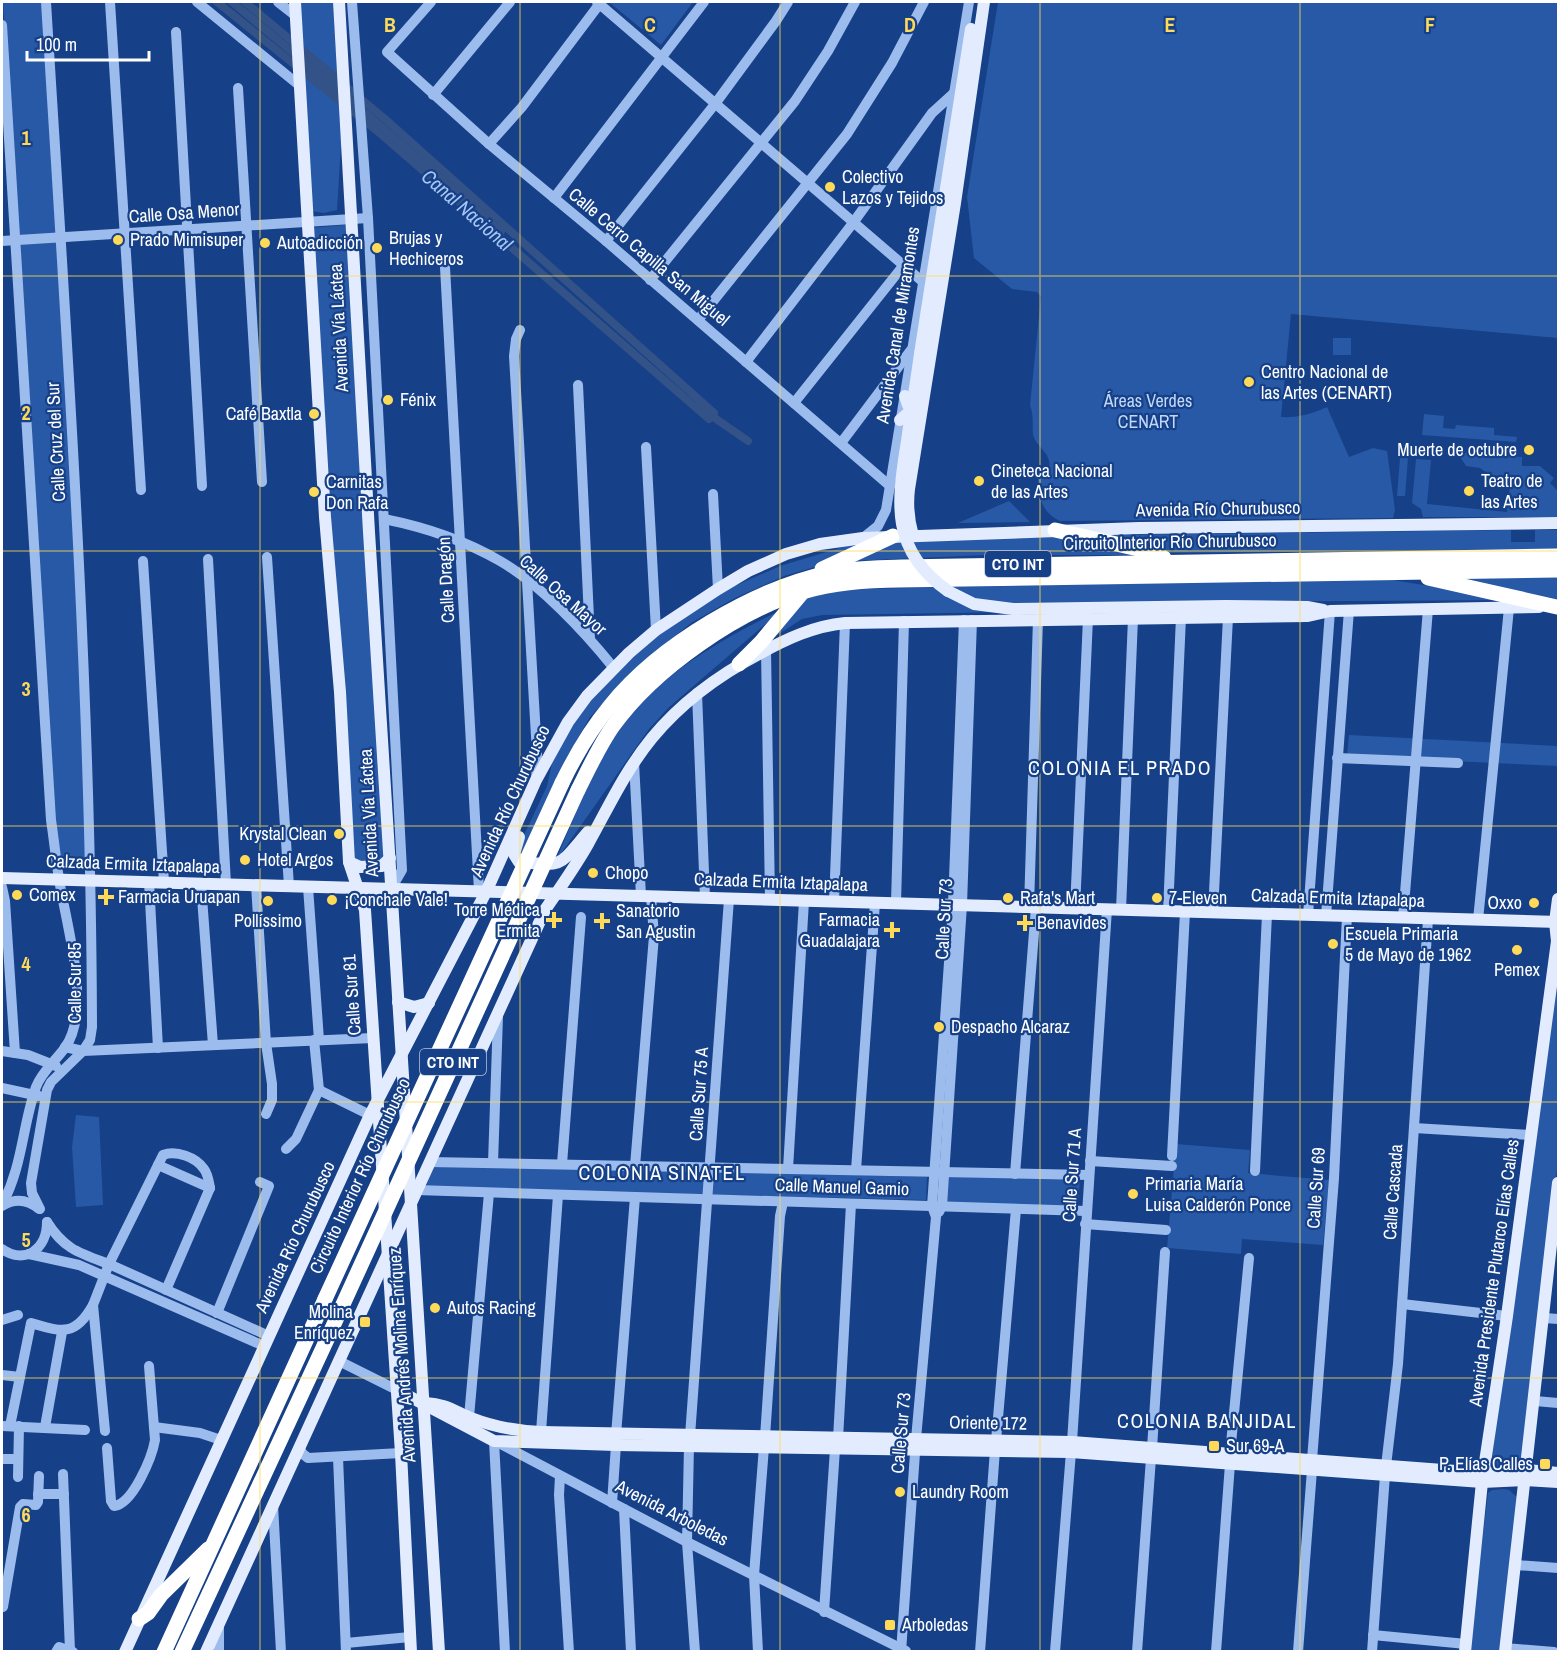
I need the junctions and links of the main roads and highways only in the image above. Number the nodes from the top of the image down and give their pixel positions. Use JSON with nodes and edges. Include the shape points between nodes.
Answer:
{"nodes":[{"id":1,"x":295,"y":2,"type":"edge"},
{"id":2,"x":339,"y":2,"type":"edge"},
{"id":3,"x":975,"y":2,"type":"edge"},
{"id":4,"x":984,"y":2,"type":"edge"},
{"id":5,"x":938,"y":236,"type":"junction"},
{"id":6,"x":926,"y":265,"type":"road end"},
{"id":7,"x":904,"y":396,"type":"road end"},
{"id":8,"x":923,"y":404,"type":"junction"},
{"id":9,"x":900,"y":420,"type":"road end"},
{"id":10,"x":920,"y":424,"type":"junction"},
{"id":11,"x":1558,"y":523,"type":"edge"},
{"id":12,"x":1055,"y":530,"type":"junction"},
{"id":13,"x":914,"y":536,"type":"junction"},
{"id":14,"x":893,"y":537,"type":"junction"},
{"id":15,"x":1558,"y":556,"type":"edge"},
{"id":16,"x":1173,"y":562,"type":"junction"},
{"id":17,"x":1558,"y":570,"type":"edge"},
{"id":18,"x":1395,"y":572,"type":"junction"},
{"id":19,"x":803,"y":586,"type":"junction"},
{"id":20,"x":1558,"y":607,"type":"edge"},
{"id":21,"x":1227,"y":611,"type":"junction"},
{"id":22,"x":739,"y":664,"type":"junction"},
{"id":23,"x":543,"y":764,"type":"junction"},
{"id":24,"x":604,"y":813,"type":"junction"},
{"id":25,"x":390,"y":858,"type":"junction"},
{"id":26,"x":349,"y":862,"type":"junction"},
{"id":27,"x":2,"y":878,"type":"edge"},
{"id":28,"x":356,"y":888,"type":"junction"},
{"id":29,"x":391,"y":889,"type":"junction"},
{"id":30,"x":483,"y":892,"type":"junction"},
{"id":31,"x":556,"y":894,"type":"junction"},
{"id":32,"x":1558,"y":899,"type":"edge"},
{"id":33,"x":1557,"y":922,"type":"edge"},
{"id":34,"x":398,"y":1002,"type":"junction"},
{"id":35,"x":429,"y":1003,"type":"junction"},
{"id":36,"x":402,"y":1056,"type":"junction"},
{"id":37,"x":378,"y":1101,"type":"junction"},
{"id":38,"x":1558,"y":1183,"type":"edge"},
{"id":39,"x":410,"y":1205,"type":"junction"},
{"id":40,"x":1556,"y":1233,"type":"edge"},
{"id":41,"x":388,"y":1254,"type":"junction"},
{"id":42,"x":397,"y":1390,"type":"junction"},
{"id":43,"x":423,"y":1402,"type":"junction"},
{"id":44,"x":491,"y":1425,"type":"joint"},
{"id":45,"x":616,"y":1440,"type":"junction"},
{"id":46,"x":494,"y":1441,"type":"joint"},
{"id":47,"x":1558,"y":1473,"type":"edge"},
{"id":48,"x":1526,"y":1475,"type":"junction"},
{"id":49,"x":1483,"y":1478,"type":"junction"},
{"id":50,"x":1558,"y":1482,"type":"edge"},
{"id":51,"x":214,"y":1543,"type":"junction"},
{"id":52,"x":139,"y":1620,"type":"junction"},
{"id":53,"x":1465,"y":1648,"type":"edge"},
{"id":54,"x":1505,"y":1650,"type":"edge"},
{"id":55,"x":125,"y":1652,"type":"edge"},
{"id":56,"x":164,"y":1652,"type":"edge"},
{"id":57,"x":182,"y":1652,"type":"edge"},
{"id":58,"x":206,"y":1652,"type":"edge"},
{"id":59,"x":411,"y":1652,"type":"edge"},
{"id":60,"x":439,"y":1652,"type":"edge"}],
"edges":[{"from":1,"to":26,"type":"main road","name":"Avenida Vía Láctea"},
{"from":2,"to":25,"type":"main road","name":"Avenida Vía Láctea"},
{"from":3,"to":5,"type":"main road","name":"Avenida Canal de Miramontes"},
{"from":4,"to":8,"type":"main road","name":"Avenida Canal de Miramontes"},
{"from":5,"to":6,"type":"main road"},
{"from":5,"to":21,"type":"main road","name":"Avenida Canal de Miramontes","bridge":true,"via":[[916,350],[899,504],[901,524],[912,553],[924,570],[939,585],[965,600],[1003,609]]},
{"from":7,"to":8,"type":"main road","via":[[911,406]]},
{"from":8,"to":10,"type":"main road","name":"Avenida Canal de Miramontes"},
{"from":9,"to":10,"type":"main road","via":[[911,414]]},
{"from":10,"to":13,"type":"main road","name":"Avenida Canal de Miramontes","via":[[907,509]]},
{"from":11,"to":12,"type":"main road","name":"Avenida Río Churubusco","number":"CTO INT"},
{"from":12,"to":13,"type":"main road","name":"Avenida Río Churubusco","number":"CTO INT"},
{"from":12,"to":16,"type":"highway","via":[[1147,551]]},
{"from":13,"to":14,"type":"main road","name":"Avenida Río Churubusco","number":"CTO INT"},
{"from":14,"to":19,"type":"highway"},
{"from":14,"to":23,"type":"main road","name":"Avenida Río Churubusco","number":"CTO INT","via":[[820,544],[786,554],[718,589],[656,630],[613,667],[577,709]]},
{"from":15,"to":16,"type":"highway","name":"Circuito Interior Río Churubusco","number":"CTO INT"},
{"from":16,"to":19,"type":"highway","name":"Circuito Interior Río Churubusco","number":"CTO INT","via":[[873,568],[835,572]]},
{"from":17,"to":18,"type":"highway","name":"Circuito Interior Río Churubusco","number":"CTO INT"},
{"from":18,"to":19,"type":"highway","name":"Circuito Interior Río Churubusco","number":"CTO INT","via":[[872,580]]},
{"from":18,"to":20,"type":"highway"},
{"from":19,"to":22,"type":"highway"},
{"from":19,"to":51,"type":"highway","name":"Circuito Interior Río Churubusco","number":"CTO INT","bridge":true,"via":[[766,593],[688,638],[621,693],[599,720],[562,783]]},
{"from":19,"to":57,"type":"highway","name":"Circuito Interior Río Churubusco","number":"CTO INT","bridge":true,"via":[[691,651],[664,672],[613,726],[578,790]]},
{"from":20,"to":21,"type":"main road","via":[[1330,611],[1306,607]]},
{"from":21,"to":22,"type":"main road","number":"CTO INT","via":[[1181,617],[845,623],[806,632]]},
{"from":22,"to":24,"type":"main road","number":"CTO INT","via":[[698,693],[661,727],[634,762]]},
{"from":23,"to":24,"type":"main road","via":[[541,789],[514,849],[515,859],[559,863]]},
{"from":23,"to":30,"type":"main road","name":"Avenida Río Churubusco","number":"CTO INT"},
{"from":24,"to":31,"type":"main road","number":"CTO INT"},
{"from":25,"to":26,"type":"main road","via":[[382,866],[360,867]]},
{"from":25,"to":29,"type":"main road","name":"Avenida Vía Láctea"},
{"from":26,"to":28,"type":"main road","name":"Avenida Vía Láctea"},
{"from":27,"to":28,"type":"main road","name":"Calzada Ermita Iztapalapa"},
{"from":28,"to":29,"type":"main road","name":"Calzada Ermita Iztapalapa"},
{"from":28,"to":37,"type":"main road","name":"Calle Sur 81","via":[[365,910]]},
{"from":29,"to":30,"type":"main road","name":"Calzada Ermita Iztapalapa"},
{"from":29,"to":34,"type":"main road"},
{"from":30,"to":31,"type":"main road","name":"Calzada Ermita Iztapalapa"},
{"from":30,"to":35,"type":"main road","name":"Avenida Río Churubusco","number":"CTO INT"},
{"from":31,"to":33,"type":"main road","name":"Calzada Ermita Iztapalapa"},
{"from":31,"to":39,"type":"main road","number":"CTO INT","via":[[541,918]]},
{"from":32,"to":33,"type":"main road","name":"Avenida Presidente Plutarco Elías Calles"},
{"from":33,"to":49,"type":"main road","name":"Avenida Presidente Plutarco Elías Calles"},
{"from":34,"to":35,"type":"main road","via":[[414,1007]]},
{"from":34,"to":36,"type":"main road"},
{"from":35,"to":36,"type":"main road","name":"Avenida Río Churubusco","number":"CTO INT"},
{"from":36,"to":37,"type":"main road","name":"Avenida Río Churubusco","number":"CTO INT"},
{"from":36,"to":39,"type":"main road","name":"Avenida Andrés Molina Enríquez"},
{"from":37,"to":41,"type":"main road","name":"Avenida Andrés Molina Enríquez"},
{"from":37,"to":52,"type":"main road","name":"Avenida Río Churubusco","number":"CTO INT"},
{"from":38,"to":40,"type":"main road"},
{"from":39,"to":41,"type":"main road","number":"CTO INT"},
{"from":39,"to":43,"type":"main road","name":"Avenida Andrés Molina Enríquez"},
{"from":40,"to":48,"type":"main road"},
{"from":41,"to":42,"type":"main road","name":"Avenida Andrés Molina Enríquez"},
{"from":41,"to":58,"type":"main road","number":"CTO INT"},
{"from":42,"to":43,"type":"main road","name":"Avenida Arboledas"},
{"from":42,"to":59,"type":"main road","name":"Avenida Andrés Molina Enríquez"},
{"from":43,"to":44,"type":"main road","name":"Avenida Arboledas","via":[[441,1404]]},
{"from":43,"to":46,"type":"main road","name":"Avenida Arboledas"},
{"from":43,"to":60,"type":"main road","name":"Avenida Andrés Molina Enríquez"},
{"from":44,"to":45,"type":"main road","name":"Oriente 172"},
{"from":45,"to":46,"type":"main road","name":"Oriente 172"},
{"from":45,"to":49,"type":"main road","name":"Oriente 172","via":[[1072,1447]]},
{"from":47,"to":48,"type":"main road"},
{"from":48,"to":49,"type":"main road","name":"Oriente 172"},
{"from":48,"to":50,"type":"main road"},
{"from":48,"to":54,"type":"main road"},
{"from":49,"to":53,"type":"main road","name":"Avenida Presidente Plutarco Elías Calles"},
{"from":51,"to":52,"type":"highway"},
{"from":51,"to":56,"type":"highway","name":"Circuito Interior Río Churubusco","number":"CTO INT"},
{"from":52,"to":55,"type":"main road","name":"Avenida Río Churubusco","number":"CTO INT"}]}
